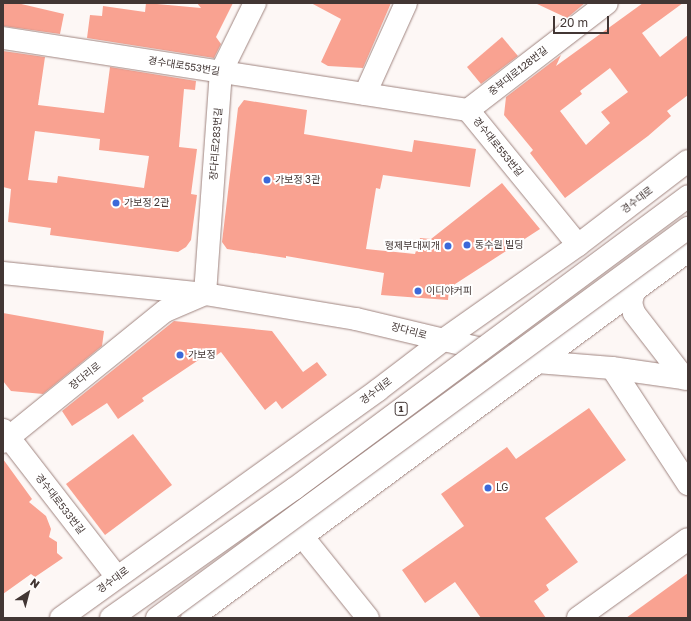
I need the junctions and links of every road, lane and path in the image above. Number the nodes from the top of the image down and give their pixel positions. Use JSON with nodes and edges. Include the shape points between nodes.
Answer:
{"nodes":[{"id":1,"x":255,"y":3,"type":"edge"},
{"id":2,"x":406,"y":3,"type":"edge"},
{"id":3,"x":607,"y":3,"type":"edge"},
{"id":4,"x":3,"y":38,"type":"edge"},
{"id":5,"x":221,"y":72,"type":"junction"},
{"id":6,"x":366,"y":94,"type":"junction"},
{"id":7,"x":468,"y":110,"type":"junction"},
{"id":8,"x":688,"y":161,"type":"edge"},
{"id":9,"x":688,"y":196,"type":"edge"},
{"id":10,"x":688,"y":228,"type":"edge"},
{"id":11,"x":578,"y":245,"type":"junction"},
{"id":12,"x":688,"y":251,"type":"edge"},
{"id":13,"x":3,"y":274,"type":"edge"},
{"id":14,"x":634,"y":291,"type":"junction"},
{"id":15,"x":206,"y":294,"type":"junction"},
{"id":16,"x":442,"y":340,"type":"junction"},
{"id":17,"x":537,"y":362,"type":"junction"},
{"id":18,"x":612,"y":368,"type":"junction"},
{"id":19,"x":686,"y":379,"type":"edge"},
{"id":20,"x":5,"y":436,"type":"edge"},
{"id":21,"x":688,"y":484,"type":"edge"},
{"id":22,"x":302,"y":536,"type":"junction"},
{"id":23,"x":688,"y":539,"type":"edge"},
{"id":24,"x":117,"y":577,"type":"junction"},
{"id":25,"x":61,"y":618,"type":"edge"},
{"id":26,"x":111,"y":618,"type":"edge"},
{"id":27,"x":156,"y":618,"type":"edge"},
{"id":28,"x":192,"y":618,"type":"edge"},
{"id":29,"x":368,"y":618,"type":"edge"},
{"id":30,"x":578,"y":618,"type":"edge"}],
"edges":[{"from":1,"to":5,"type":"street","name":"장다리로283번길"},
{"from":2,"to":6,"type":"street"},
{"from":3,"to":7,"type":"street","name":"중부대로128번길"},
{"from":4,"to":5,"type":"street","name":"경수대로553번길"},
{"from":5,"to":6,"type":"street","name":"경수대로553번길"},
{"from":5,"to":15,"type":"street","name":"장다리로283번길"},
{"from":6,"to":7,"type":"street","name":"경수대로553번길"},
{"from":7,"to":11,"type":"street","name":"경수대로553번길"},
{"from":8,"to":11,"type":"street","name":"경수대로"},
{"from":9,"to":26,"type":"street","number":"1","bridge":true,"via":[[294,488]]},
{"from":10,"to":27,"type":"street","number":"1","bridge":true},
{"from":11,"to":16,"type":"street","name":"경수대로"},
{"from":12,"to":14,"type":"street"},
{"from":13,"to":15,"type":"street","name":"장다리로"},
{"from":14,"to":17,"type":"street"},
{"from":14,"to":19,"type":"street","via":[[631,303],[634,313]]},
{"from":15,"to":16,"type":"street","name":"장다리로","via":[[356,319]]},
{"from":15,"to":20,"type":"street","name":"장다리로","via":[[165,311]]},
{"from":16,"to":17,"type":"street","name":"장다리로"},
{"from":16,"to":24,"type":"street","name":"경수대로","via":[[378,390]]},
{"from":17,"to":18,"type":"street","name":"장다리로"},
{"from":17,"to":22,"type":"street"},
{"from":18,"to":19,"type":"street","name":"장다리로"},
{"from":18,"to":21,"type":"street"},
{"from":20,"to":24,"type":"street","name":"경수대로533번길"},
{"from":22,"to":28,"type":"street"},
{"from":22,"to":29,"type":"street"},
{"from":23,"to":30,"type":"street"},
{"from":24,"to":25,"type":"street","name":"경수대로"}]}
